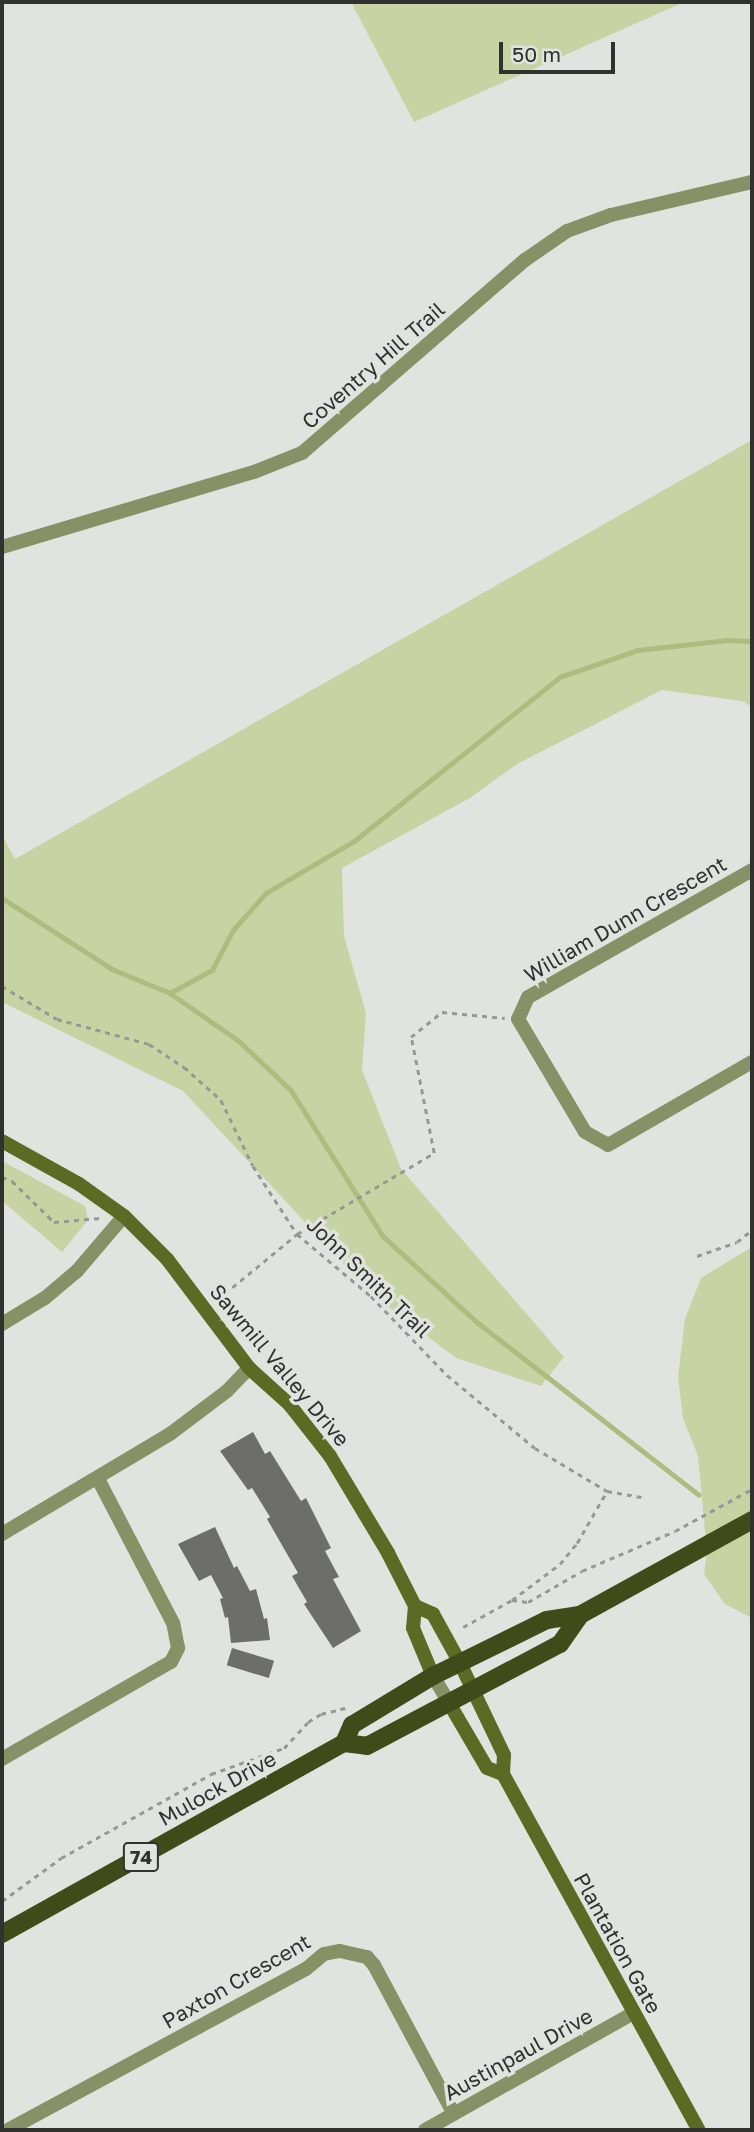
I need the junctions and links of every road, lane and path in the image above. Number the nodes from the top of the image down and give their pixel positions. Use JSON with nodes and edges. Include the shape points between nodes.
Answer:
{"nodes":[{"id":1,"x":752,"y":182,"type":"edge"},
{"id":2,"x":2,"y":547,"type":"edge"},
{"id":3,"x":752,"y":870,"type":"edge"},
{"id":4,"x":2,"y":986,"type":"edge"},
{"id":5,"x":518,"y":1019,"type":"junction"},
{"id":6,"x":752,"y":1062,"type":"edge"},
{"id":7,"x":2,"y":1142,"type":"edge"},
{"id":8,"x":2,"y":1177,"type":"edge"},
{"id":9,"x":124,"y":1216,"type":"junction"},
{"id":10,"x":752,"y":1230,"type":"edge"},
{"id":11,"x":298,"y":1234,"type":"junction"},
{"id":12,"x":697,"y":1256,"type":"dead end"},
{"id":13,"x":202,"y":1308,"type":"junction"},
{"id":14,"x":2,"y":1324,"type":"edge"},
{"id":15,"x":249,"y":1368,"type":"junction"},
{"id":16,"x":98,"y":1479,"type":"junction"},
{"id":17,"x":752,"y":1489,"type":"edge"},
{"id":18,"x":607,"y":1490,"type":"junction"},
{"id":19,"x":645,"y":1498,"type":"dead end"},
{"id":20,"x":752,"y":1520,"type":"edge"},
{"id":21,"x":2,"y":1534,"type":"edge"},
{"id":22,"x":512,"y":1600,"type":"junction"},
{"id":23,"x":415,"y":1606,"type":"junction"},
{"id":24,"x":580,"y":1615,"type":"junction"},
{"id":25,"x":463,"y":1628,"type":"dead end"},
{"id":26,"x":460,"y":1663,"type":"junction"},
{"id":27,"x":433,"y":1676,"type":"junction"},
{"id":28,"x":474,"y":1690,"type":"junction"},
{"id":29,"x":449,"y":1703,"type":"junction"},
{"id":30,"x":351,"y":1706,"type":"dead end"},
{"id":31,"x":344,"y":1743,"type":"junction"},
{"id":32,"x":2,"y":1759,"type":"edge"},
{"id":33,"x":503,"y":1774,"type":"junction"},
{"id":34,"x":2,"y":1901,"type":"edge"},
{"id":35,"x":2,"y":1934,"type":"edge"},
{"id":36,"x":632,"y":2014,"type":"junction"},
{"id":37,"x":454,"y":2114,"type":"junction"},
{"id":38,"x":8,"y":2130,"type":"edge"},
{"id":39,"x":425,"y":2130,"type":"edge"},
{"id":40,"x":699,"y":2130,"type":"edge"}],
"edges":[{"from":1,"to":2,"type":"street","name":"Coventry Hill Trail","via":[[567,230],[302,453],[254,472]]},
{"from":3,"to":5,"type":"street","name":"William Dunn Crescent","via":[[528,996]]},
{"from":4,"to":11,"type":"path","name":"John Smith Trail","via":[[57,1019],[149,1044],[184,1067],[220,1100],[253,1166]]},
{"from":5,"to":6,"type":"street","via":[[585,1132],[608,1145]]},
{"from":5,"to":11,"type":"path","via":[[442,1012],[411,1037],[434,1153]]},
{"from":7,"to":9,"type":"street","name":"Sawmill Valley Drive","via":[[79,1184]]},
{"from":8,"to":9,"type":"path","via":[[12,1181],[54,1222]]},
{"from":9,"to":13,"type":"street","name":"Sawmill Valley Drive","via":[[167,1259]]},
{"from":9,"to":14,"type":"street","via":[[77,1271],[45,1298]]},
{"from":10,"to":12,"type":"path","via":[[737,1242]]},
{"from":11,"to":13,"type":"path"},
{"from":11,"to":18,"type":"path","name":"John Smith Trail","via":[[371,1296],[447,1375],[535,1448]]},
{"from":13,"to":15,"type":"street","name":"Sawmill Valley Drive"},
{"from":15,"to":16,"type":"street","via":[[202,1412]]},
{"from":15,"to":23,"type":"street","name":"Sawmill Valley Drive","via":[[289,1404],[330,1455]]},
{"from":16,"to":21,"type":"street"},
{"from":16,"to":32,"type":"street","via":[[173,1623],[178,1648],[172,1662]]},
{"from":17,"to":22,"type":"path","via":[[528,1602]]},
{"from":18,"to":19,"type":"path","name":"John Smith Trail"},
{"from":18,"to":22,"type":"path","via":[[577,1544],[560,1564]]},
{"from":20,"to":24,"type":"main road","name":"Mulock Drive","number":"74"},
{"from":22,"to":25,"type":"path"},
{"from":23,"to":26,"type":"street","name":"Sawmill Valley Drive","via":[[433,1614]]},
{"from":23,"to":27,"type":"street","name":"Sawmill Valley Drive","via":[[413,1628]]},
{"from":24,"to":26,"type":"main road","name":"Mulock Drive","number":"74","via":[[547,1620]]},
{"from":24,"to":28,"type":"main road","name":"Mulock Drive","number":"74","via":[[560,1644]]},
{"from":26,"to":27,"type":"main road","name":"Mulock Drive","number":"74"},
{"from":26,"to":28,"type":"street","name":"Sawmill Valley Drive"},
{"from":27,"to":29,"type":"street","name":"Plantation Gate"},
{"from":27,"to":31,"type":"main road","name":"Mulock Drive","number":"74","via":[[352,1725]]},
{"from":28,"to":29,"type":"main road","name":"Mulock Drive","number":"74"},
{"from":28,"to":33,"type":"street","name":"Plantation Gate","via":[[504,1755]]},
{"from":29,"to":31,"type":"main road","name":"Mulock Drive","number":"74","via":[[367,1746]]},
{"from":29,"to":33,"type":"street","name":"Plantation Gate","via":[[486,1768]]},
{"from":30,"to":34,"type":"path","via":[[308,1722],[284,1748],[211,1774],[61,1858]]},
{"from":31,"to":35,"type":"main road","name":"Mulock Drive","number":"74"},
{"from":33,"to":36,"type":"street","name":"Plantation Gate"},
{"from":36,"to":37,"type":"street","name":"Austinpaul Drive"},
{"from":36,"to":40,"type":"street","name":"Plantation Gate"},
{"from":37,"to":38,"type":"street","name":"Paxton Crescent","via":[[374,1965],[367,1957],[340,1951],[324,1954],[306,1969]]},
{"from":37,"to":39,"type":"street","name":"Austinpaul Drive"}]}
